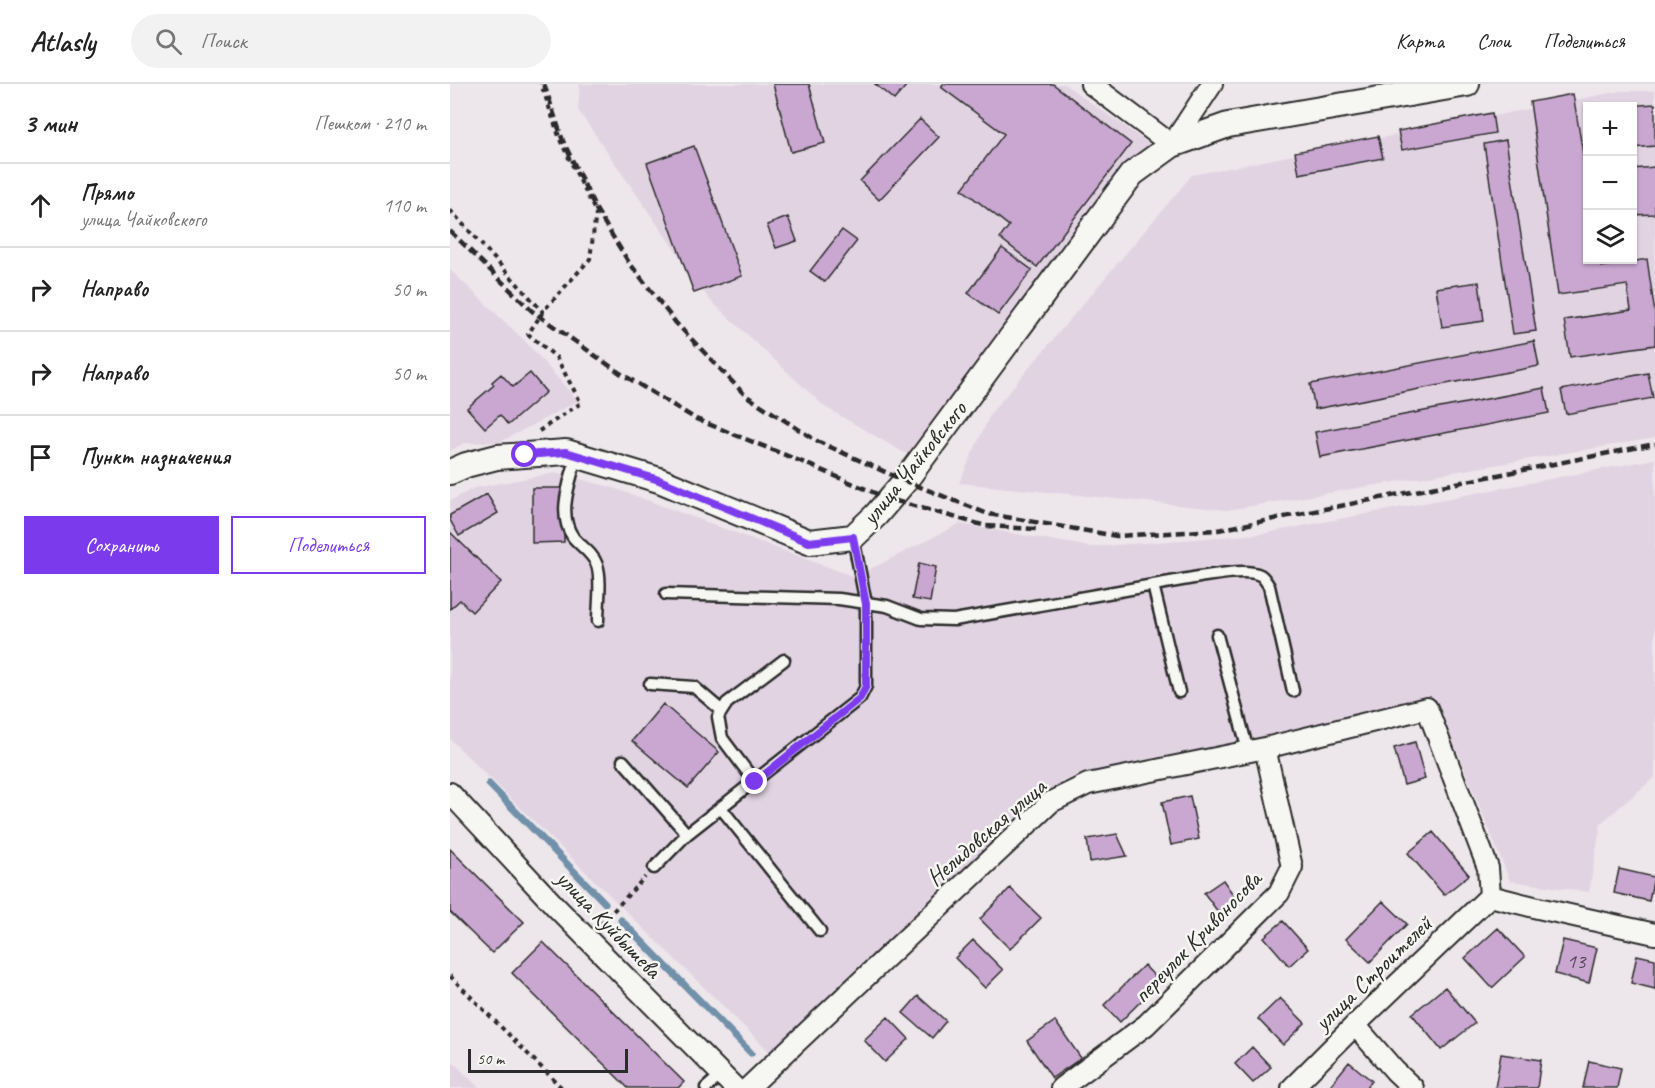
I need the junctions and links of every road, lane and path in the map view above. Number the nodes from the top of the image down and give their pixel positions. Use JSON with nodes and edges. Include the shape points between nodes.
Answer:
{"nodes":[{"id":1,"x":541,"y":84,"type":"edge"},
{"id":2,"x":1091,"y":84,"type":"edge"},
{"id":3,"x":1212,"y":84,"type":"edge"},
{"id":4,"x":1467,"y":84,"type":"edge"},
{"id":5,"x":1172,"y":145,"type":"junction"},
{"id":6,"x":450,"y":210,"type":"edge"},
{"id":7,"x":543,"y":312,"type":"junction"},
{"id":8,"x":525,"y":455,"type":"junction"},
{"id":9,"x":577,"y":455,"type":"junction"},
{"id":10,"x":450,"y":472,"type":"edge"},
{"id":11,"x":853,"y":537,"type":"junction"},
{"id":12,"x":1153,"y":585,"type":"junction"},
{"id":13,"x":666,"y":594,"type":"dead end"},
{"id":14,"x":866,"y":604,"type":"junction"},
{"id":15,"x":598,"y":621,"type":"dead end"},
{"id":16,"x":1217,"y":635,"type":"dead end"},
{"id":17,"x":784,"y":660,"type":"dead end"},
{"id":18,"x":650,"y":684,"type":"dead end"},
{"id":19,"x":1293,"y":691,"type":"dead end"},
{"id":20,"x":1179,"y":692,"type":"dead end"},
{"id":21,"x":721,"y":710,"type":"junction"},
{"id":22,"x":1257,"y":750,"type":"junction"},
{"id":23,"x":623,"y":761,"type":"dead end"},
{"id":24,"x":755,"y":782,"type":"junction"},
{"id":25,"x":450,"y":793,"type":"edge"},
{"id":26,"x":721,"y":808,"type":"junction"},
{"id":27,"x":687,"y":834,"type":"junction"},
{"id":28,"x":654,"y":868,"type":"joint"},
{"id":29,"x":1490,"y":896,"type":"junction"},
{"id":30,"x":820,"y":931,"type":"dead end"},
{"id":31,"x":1655,"y":934,"type":"edge"},
{"id":32,"x":587,"y":938,"type":"junction"},
{"id":33,"x":450,"y":976,"type":"edge"},
{"id":34,"x":1355,"y":1025,"type":"junction"},
{"id":35,"x":728,"y":1081,"type":"edge"},
{"id":36,"x":562,"y":1088,"type":"edge"},
{"id":37,"x":706,"y":1088,"type":"edge"},
{"id":38,"x":748,"y":1088,"type":"edge"},
{"id":39,"x":1061,"y":1088,"type":"edge"},
{"id":40,"x":1293,"y":1088,"type":"edge"},
{"id":41,"x":1413,"y":1088,"type":"edge"}],
"edges":[{"from":1,"to":7,"type":"path","via":[[561,142],[596,213],[590,260]]},
{"from":2,"to":5,"type":"street"},
{"from":3,"to":5,"type":"street"},
{"from":4,"to":5,"type":"street","name":"улица Чайковского","via":[[1228,125]]},
{"from":5,"to":11,"type":"street","name":"улица Чайковского","via":[[1132,174],[905,481]]},
{"from":6,"to":7,"type":"path"},
{"from":7,"to":8,"type":"path","via":[[528,334],[556,357],[581,403],[539,430]]},
{"from":8,"to":9,"type":"street","name":"улица Чайковского"},
{"from":8,"to":10,"type":"street","name":"улица Чайковского","via":[[497,457]]},
{"from":9,"to":11,"type":"street","name":"улица Чайковского","via":[[659,480],[809,542]]},
{"from":9,"to":15,"type":"lane","via":[[567,491],[566,521],[574,538],[598,567]]},
{"from":11,"to":14,"type":"lane"},
{"from":12,"to":14,"type":"lane","via":[[954,621],[921,619],[887,606]]},
{"from":12,"to":19,"type":"lane","via":[[1237,572],[1263,576],[1269,586]]},
{"from":12,"to":20,"type":"lane"},
{"from":13,"to":14,"type":"lane","via":[[839,599]]},
{"from":14,"to":24,"type":"lane","via":[[866,686],[860,698]]},
{"from":16,"to":22,"type":"lane"},
{"from":17,"to":21,"type":"lane"},
{"from":18,"to":21,"type":"lane","via":[[694,687]]},
{"from":21,"to":24,"type":"lane","via":[[718,717],[722,738]]},
{"from":22,"to":29,"type":"street","name":"Нелидовская улица","via":[[1426,708],[1488,868]]},
{"from":22,"to":38,"type":"street","name":"Нелидовская улица","via":[[1088,784],[1051,802]]},
{"from":22,"to":39,"type":"street","name":"переулок Кривоносова","via":[[1292,867],[1279,893],[1146,1025]]},
{"from":23,"to":27,"type":"lane"},
{"from":24,"to":26,"type":"lane"},
{"from":25,"to":32,"type":"street","name":"улица Куйбышева"},
{"from":26,"to":27,"type":"lane"},
{"from":26,"to":30,"type":"lane"},
{"from":27,"to":28,"type":"lane"},
{"from":28,"to":32,"type":"path"},
{"from":29,"to":31,"type":"street"},
{"from":29,"to":34,"type":"street","name":"улица Строителей"},
{"from":32,"to":35,"type":"street","name":"улица Куйбышева"},
{"from":33,"to":36,"type":"path"},
{"from":34,"to":40,"type":"street","name":"улица Строителей"},
{"from":34,"to":41,"type":"street"},
{"from":35,"to":37,"type":"lane"}]}
